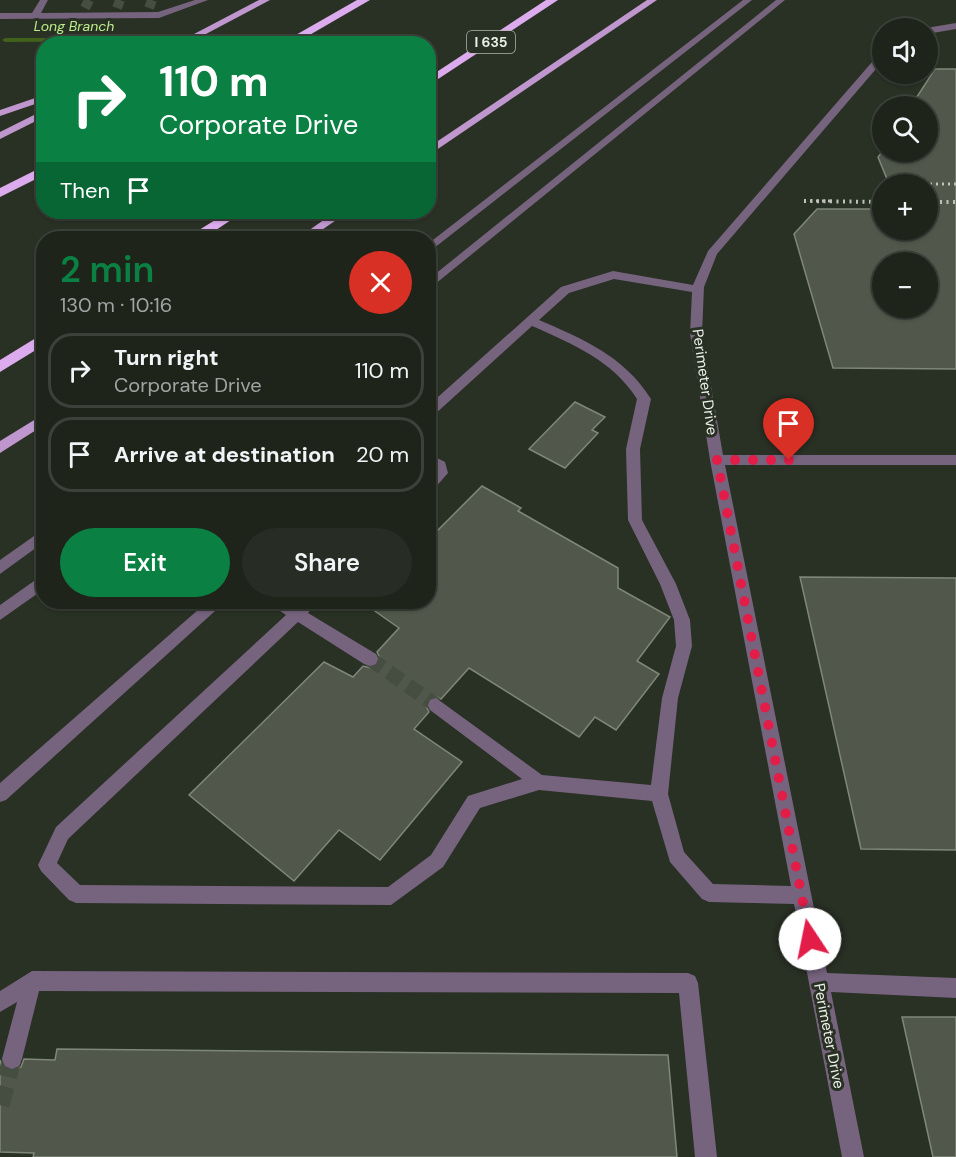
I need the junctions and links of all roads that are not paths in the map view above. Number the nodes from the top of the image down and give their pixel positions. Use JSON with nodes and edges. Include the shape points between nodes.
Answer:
{"nodes":[{"id":1,"x":44,"y":0,"type":"edge"},
{"id":2,"x":204,"y":0,"type":"edge"},
{"id":3,"x":266,"y":0,"type":"edge"},
{"id":4,"x":365,"y":0,"type":"edge"},
{"id":5,"x":553,"y":0,"type":"edge"},
{"id":6,"x":653,"y":0,"type":"edge"},
{"id":7,"x":748,"y":0,"type":"edge"},
{"id":8,"x":781,"y":0,"type":"edge"},
{"id":9,"x":0,"y":16,"type":"edge"},
{"id":10,"x":35,"y":16,"type":"junction"},
{"id":11,"x":956,"y":26,"type":"edge"},
{"id":12,"x":938,"y":29,"type":"edge"},
{"id":13,"x":195,"y":36,"type":"edge"},
{"id":14,"x":300,"y":36,"type":"edge"},
{"id":15,"x":872,"y":68,"type":"edge"},
{"id":16,"x":436,"y":77,"type":"edge"},
{"id":17,"x":36,"y":101,"type":"edge"},
{"id":18,"x":0,"y":113,"type":"edge"},
{"id":19,"x":36,"y":117,"type":"edge"},
{"id":20,"x":0,"y":136,"type":"edge"},
{"id":21,"x":436,"y":147,"type":"edge"},
{"id":22,"x":36,"y":174,"type":"edge"},
{"id":23,"x":0,"y":193,"type":"edge"},
{"id":24,"x":225,"y":219,"type":"edge"},
{"id":25,"x":332,"y":219,"type":"edge"},
{"id":26,"x":207,"y":231,"type":"edge"},
{"id":27,"x":314,"y":231,"type":"edge"},
{"id":28,"x":436,"y":244,"type":"edge"},
{"id":29,"x":436,"y":279,"type":"edge"},
{"id":30,"x":698,"y":289,"type":"junction"},
{"id":31,"x":531,"y":321,"type":"junction"},
{"id":32,"x":36,"y":343,"type":"edge"},
{"id":33,"x":0,"y":367,"type":"edge"},
{"id":34,"x":436,"y":406,"type":"edge"},
{"id":35,"x":36,"y":423,"type":"edge"},
{"id":36,"x":0,"y":448,"type":"edge"},
{"id":37,"x":717,"y":460,"type":"junction"},
{"id":38,"x":956,"y":460,"type":"edge"},
{"id":39,"x":436,"y":463,"type":"edge"},
{"id":40,"x":436,"y":477,"type":"edge"},
{"id":41,"x":36,"y":540,"type":"edge"},
{"id":42,"x":0,"y":568,"type":"edge"},
{"id":43,"x":36,"y":586,"type":"edge"},
{"id":44,"x":209,"y":609,"type":"edge"},
{"id":45,"x":303,"y":609,"type":"edge"},
{"id":46,"x":305,"y":609,"type":"edge"},
{"id":47,"x":0,"y":614,"type":"edge"},
{"id":48,"x":370,"y":659,"type":"tunnel mouth"},
{"id":49,"x":436,"y":705,"type":"tunnel mouth"},
{"id":50,"x":539,"y":782,"type":"junction"},
{"id":51,"x":0,"y":794,"type":"edge"},
{"id":52,"x":659,"y":794,"type":"junction"},
{"id":53,"x":802,"y":895,"type":"junction"},
{"id":54,"x":32,"y":981,"type":"junction"},
{"id":55,"x":819,"y":982,"type":"junction"},
{"id":56,"x":956,"y":988,"type":"edge"},
{"id":57,"x":0,"y":1002,"type":"edge"},
{"id":58,"x":12,"y":1059,"type":"tunnel mouth"},
{"id":59,"x":706,"y":1157,"type":"edge"},
{"id":60,"x":853,"y":1157,"type":"edge"}],
"edges":[{"from":1,"to":10,"type":"street"},
{"from":2,"to":10,"type":"street","via":[[159,15],[83,12]]},
{"from":3,"to":13,"type":"main road"},
{"from":4,"to":14,"type":"highway"},
{"from":5,"to":16,"type":"highway","number":"I 635"},
{"from":6,"to":21,"type":"main road"},
{"from":7,"to":28,"type":"street"},
{"from":8,"to":29,"type":"street"},
{"from":9,"to":10,"type":"street"},
{"from":11,"to":12,"type":"street"},
{"from":15,"to":30,"type":"street","name":"Perimeter Drive","via":[[711,253]]},
{"from":17,"to":18,"type":"main road"},
{"from":19,"to":20,"type":"main road"},
{"from":22,"to":23,"type":"highway"},
{"from":24,"to":26,"type":"highway"},
{"from":25,"to":27,"type":"main road"},
{"from":30,"to":31,"type":"street","via":[[613,275],[565,290]]},
{"from":30,"to":37,"type":"street","name":"Perimeter Drive","via":[[696,334]]},
{"from":31,"to":34,"type":"street"},
{"from":31,"to":52,"type":"street","via":[[595,349],[634,381],[644,399],[633,449],[635,520],[682,620],[684,646],[670,698]]},
{"from":32,"to":33,"type":"highway"},
{"from":35,"to":36,"type":"main road"},
{"from":37,"to":38,"type":"street"},
{"from":37,"to":53,"type":"street","name":"Perimeter Drive"},
{"from":39,"to":40,"type":"street","via":[[441,472]]},
{"from":41,"to":42,"type":"street"},
{"from":43,"to":47,"type":"street"},
{"from":44,"to":51,"type":"street"},
{"from":45,"to":50,"type":"street","via":[[62,833],[47,865],[76,894],[391,896],[438,861],[474,802]]},
{"from":46,"to":48,"type":"street"},
{"from":49,"to":50,"type":"street"},
{"from":50,"to":52,"type":"street"},
{"from":52,"to":53,"type":"street","via":[[676,856],[708,893]]},
{"from":53,"to":55,"type":"street","name":"Perimeter Drive"},
{"from":54,"to":57,"type":"street"},
{"from":54,"to":58,"type":"street"},
{"from":54,"to":59,"type":"street","via":[[688,983]]},
{"from":55,"to":56,"type":"street"},
{"from":55,"to":60,"type":"street","name":"Perimeter Drive"}]}
